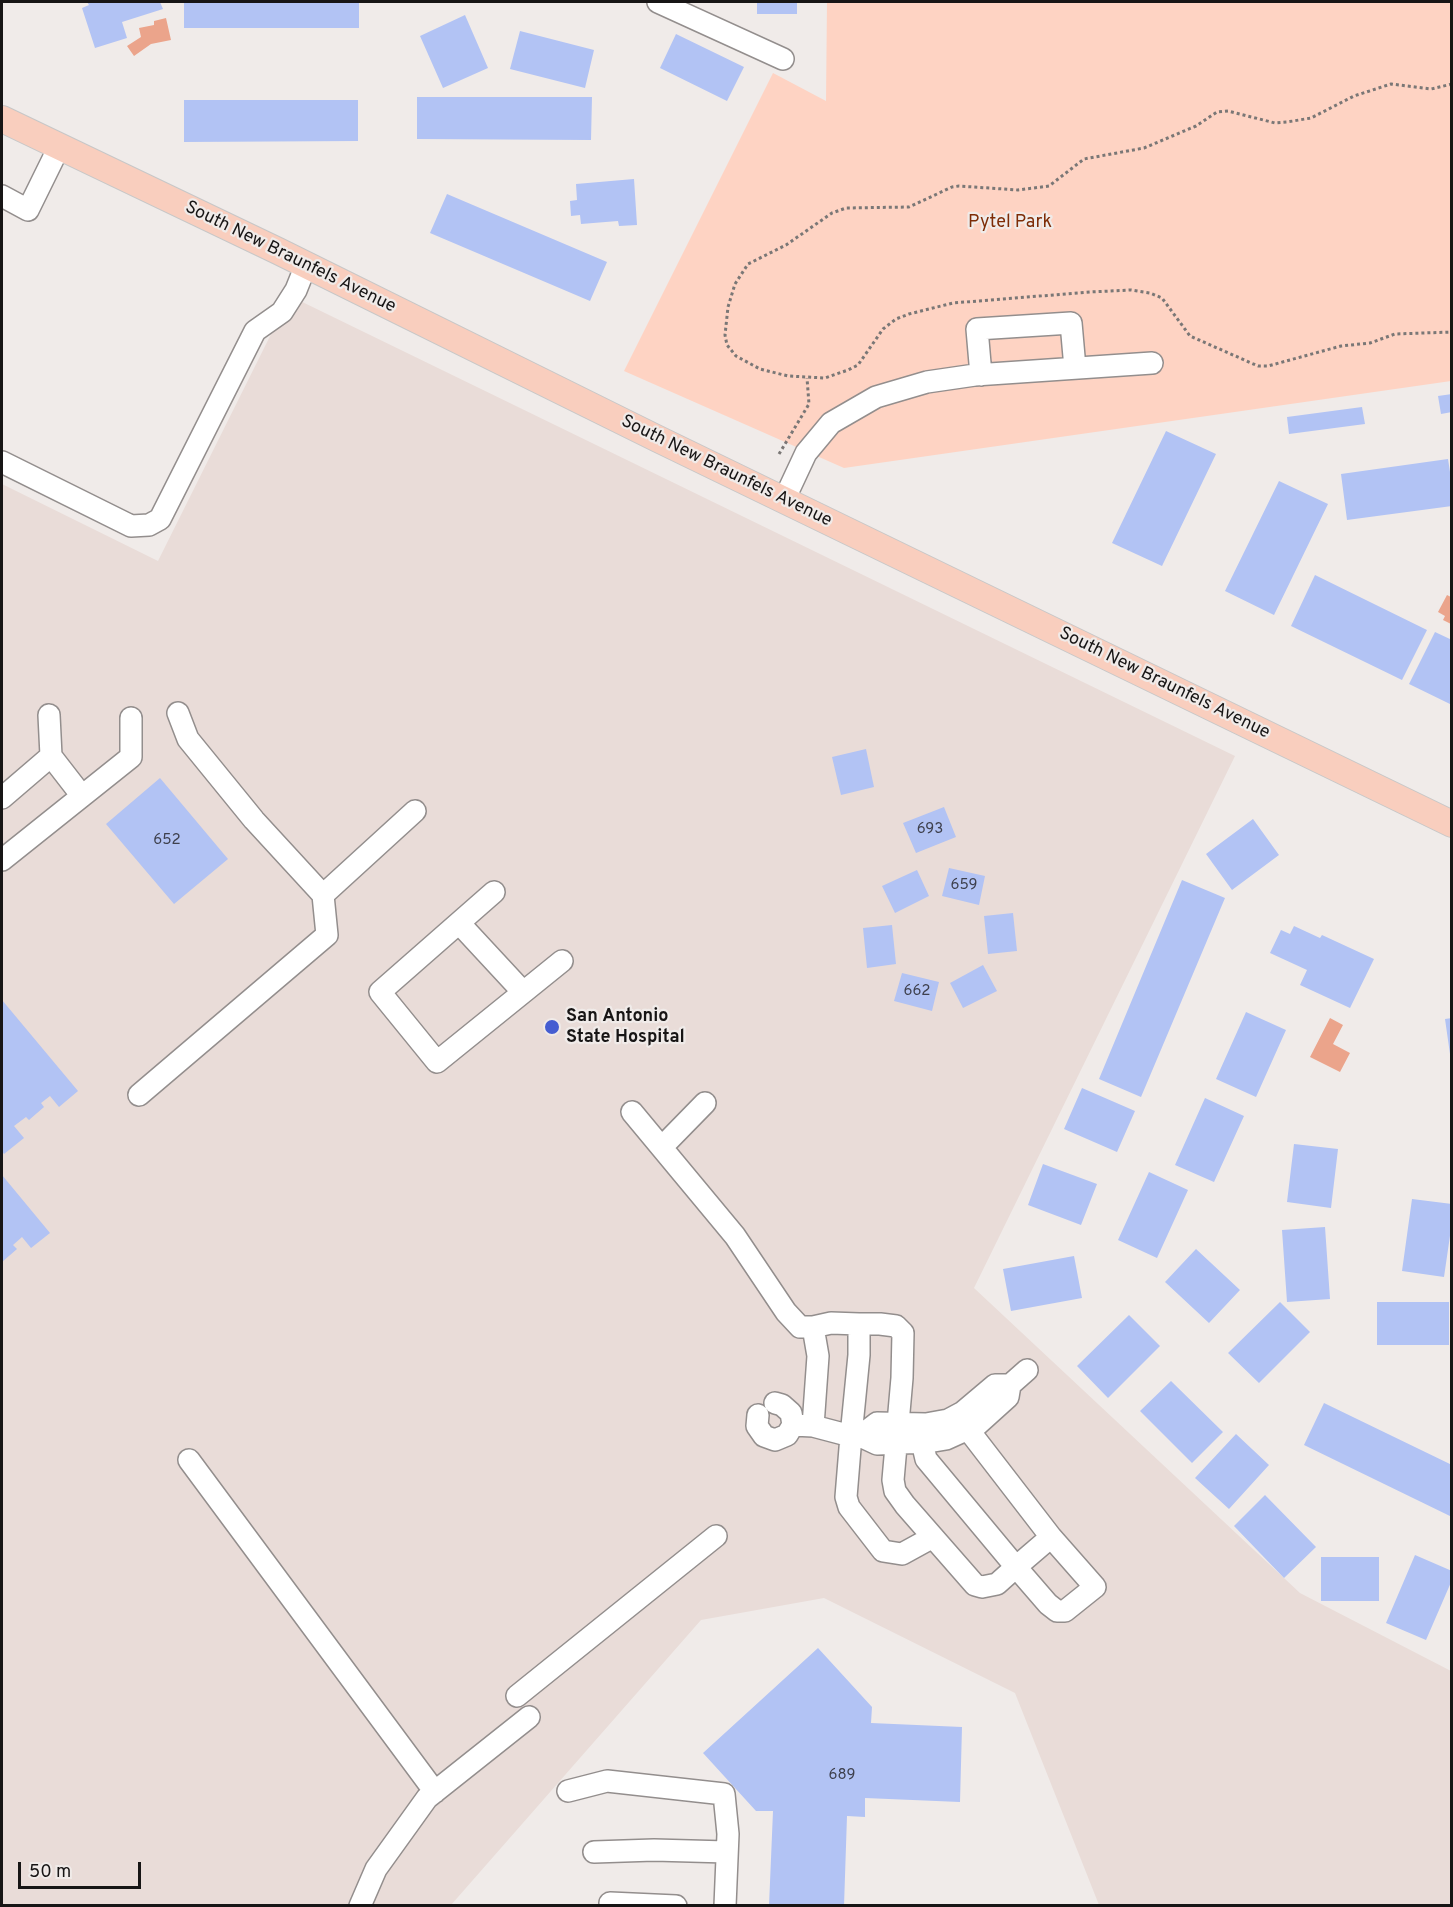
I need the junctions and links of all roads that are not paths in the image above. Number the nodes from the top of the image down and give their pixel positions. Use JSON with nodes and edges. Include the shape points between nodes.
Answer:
{"nodes":[{"id":1,"x":658,"y":2,"type":"edge"},
{"id":2,"x":783,"y":59,"type":"dead end"},
{"id":3,"x":2,"y":119,"type":"edge"},
{"id":4,"x":59,"y":147,"type":"junction"},
{"id":5,"x":2,"y":196,"type":"edge"},
{"id":6,"x":306,"y":265,"type":"junction"},
{"id":7,"x":1152,"y":363,"type":"dead end"},
{"id":8,"x":1075,"y":368,"type":"junction"},
{"id":9,"x":981,"y":375,"type":"junction"},
{"id":10,"x":2,"y":462,"type":"edge"},
{"id":11,"x":784,"y":500,"type":"junction"},
{"id":12,"x":178,"y":713,"type":"dead end"},
{"id":13,"x":49,"y":715,"type":"dead end"},
{"id":14,"x":131,"y":718,"type":"dead end"},
{"id":15,"x":51,"y":756,"type":"junction"},
{"id":16,"x":82,"y":796,"type":"junction"},
{"id":17,"x":2,"y":798,"type":"edge"},
{"id":18,"x":415,"y":811,"type":"dead end"},
{"id":19,"x":1452,"y":824,"type":"edge"},
{"id":20,"x":2,"y":860,"type":"edge"},
{"id":21,"x":494,"y":892,"type":"dead end"},
{"id":22,"x":323,"y":895,"type":"junction"},
{"id":23,"x":459,"y":923,"type":"junction"},
{"id":24,"x":562,"y":961,"type":"dead end"},
{"id":25,"x":523,"y":992,"type":"junction"},
{"id":26,"x":139,"y":1095,"type":"dead end"},
{"id":27,"x":705,"y":1103,"type":"dead end"},
{"id":28,"x":632,"y":1112,"type":"dead end"},
{"id":29,"x":662,"y":1147,"type":"junction"},
{"id":30,"x":859,"y":1324,"type":"junction"},
{"id":31,"x":813,"y":1327,"type":"junction"},
{"id":32,"x":1028,"y":1370,"type":"dead end"},
{"id":33,"x":775,"y":1403,"type":"dead end"},
{"id":34,"x":758,"y":1416,"type":"dead end"},
{"id":35,"x":962,"y":1423,"type":"junction"},
{"id":36,"x":803,"y":1425,"type":"junction"},
{"id":37,"x":898,"y":1433,"type":"junction"},
{"id":38,"x":922,"y":1433,"type":"junction"},
{"id":39,"x":856,"y":1436,"type":"junction"},
{"id":40,"x":189,"y":1460,"type":"dead end"},
{"id":41,"x":716,"y":1536,"type":"dead end"},
{"id":42,"x":933,"y":1537,"type":"junction"},
{"id":43,"x":1051,"y":1537,"type":"junction"},
{"id":44,"x":1016,"y":1567,"type":"junction"},
{"id":45,"x":517,"y":1696,"type":"dead end"},
{"id":46,"x":529,"y":1717,"type":"dead end"},
{"id":47,"x":568,"y":1791,"type":"dead end"},
{"id":48,"x":435,"y":1792,"type":"junction"},
{"id":49,"x":594,"y":1852,"type":"dead end"},
{"id":50,"x":728,"y":1852,"type":"junction"},
{"id":51,"x":610,"y":1903,"type":"dead end"},
{"id":52,"x":360,"y":1905,"type":"edge"},
{"id":53,"x":676,"y":1905,"type":"edge"},
{"id":54,"x":725,"y":1905,"type":"edge"}],
"edges":[{"from":1,"to":2,"type":"street"},
{"from":3,"to":4,"type":"main road","name":"South New Braunfels Avenue"},
{"from":4,"to":5,"type":"street","via":[[28,210]]},
{"from":4,"to":6,"type":"main road","name":"South New Braunfels Avenue"},
{"from":6,"to":10,"type":"street","via":[[282,312],[255,331],[160,519],[149,525],[131,526]]},
{"from":6,"to":11,"type":"main road","name":"South New Braunfels Avenue"},
{"from":7,"to":8,"type":"street"},
{"from":8,"to":9,"type":"street"},
{"from":8,"to":9,"type":"street","via":[[1071,323],[977,330]]},
{"from":9,"to":11,"type":"street","via":[[927,382],[876,397],[831,423],[806,453]]},
{"from":11,"to":19,"type":"main road","name":"South New Braunfels Avenue"},
{"from":12,"to":22,"type":"street","via":[[188,739],[254,820]]},
{"from":13,"to":15,"type":"street"},
{"from":14,"to":16,"type":"street","via":[[131,757]]},
{"from":15,"to":16,"type":"street"},
{"from":15,"to":17,"type":"street"},
{"from":16,"to":20,"type":"street"},
{"from":18,"to":22,"type":"street"},
{"from":21,"to":23,"type":"street"},
{"from":22,"to":26,"type":"street","via":[[327,935]]},
{"from":23,"to":25,"type":"street"},
{"from":23,"to":25,"type":"street","via":[[380,992],[437,1062]]},
{"from":24,"to":25,"type":"street"},
{"from":27,"to":29,"type":"street"},
{"from":28,"to":29,"type":"street"},
{"from":29,"to":31,"type":"street","via":[[735,1236],[786,1312],[800,1327]]},
{"from":30,"to":31,"type":"street"},
{"from":30,"to":37,"type":"street","via":[[896,1326],[903,1333]]},
{"from":30,"to":39,"type":"street"},
{"from":31,"to":36,"type":"street","via":[[818,1356]]},
{"from":32,"to":35,"type":"street","via":[[1010,1385],[1008,1397],[977,1425]]},
{"from":33,"to":36,"type":"street"},
{"from":34,"to":36,"type":"street","via":[[759,1432],[769,1439],[775,1440]]},
{"from":35,"to":38,"type":"street","via":[[946,1439]]},
{"from":35,"to":43,"type":"street"},
{"from":36,"to":39,"type":"street"},
{"from":37,"to":38,"type":"street"},
{"from":37,"to":39,"type":"street","via":[[877,1444]]},
{"from":37,"to":42,"type":"street","via":[[892,1480],[895,1491]]},
{"from":38,"to":44,"type":"street","via":[[926,1459]]},
{"from":39,"to":42,"type":"street","via":[[846,1497],[855,1517],[883,1551],[892,1554],[902,1554]]},
{"from":40,"to":48,"type":"street"},
{"from":41,"to":45,"type":"street"},
{"from":42,"to":44,"type":"street","via":[[975,1585],[997,1584]]},
{"from":43,"to":44,"type":"street"},
{"from":43,"to":44,"type":"street","via":[[1095,1587],[1065,1611],[1057,1611]]},
{"from":46,"to":48,"type":"street"},
{"from":47,"to":50,"type":"street","via":[[607,1781],[724,1794]]},
{"from":48,"to":52,"type":"street","via":[[376,1869]]},
{"from":49,"to":50,"type":"street"},
{"from":50,"to":54,"type":"street"},
{"from":51,"to":53,"type":"street"}]}
